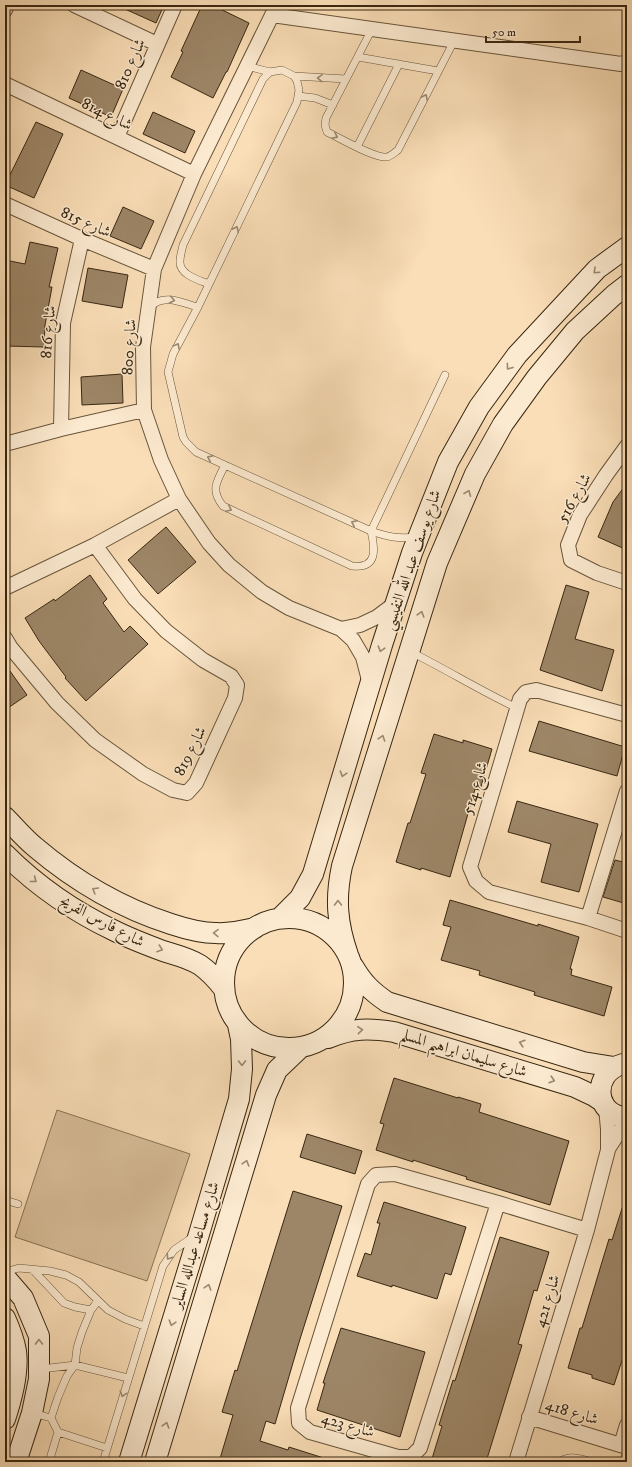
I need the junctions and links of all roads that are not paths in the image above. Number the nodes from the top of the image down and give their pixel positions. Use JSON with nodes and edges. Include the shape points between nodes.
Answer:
{"nodes":[{"id":1,"x":8,"y":5,"type":"edge"},
{"id":2,"x":74,"y":5,"type":"edge"},
{"id":3,"x":175,"y":5,"type":"edge"},
{"id":4,"x":5,"y":10,"type":"edge"},
{"id":5,"x":274,"y":10,"type":"edge"},
{"id":6,"x":372,"y":29,"type":"junction"},
{"id":7,"x":454,"y":41,"type":"junction"},
{"id":8,"x":157,"y":44,"type":"junction"},
{"id":9,"x":358,"y":57,"type":"junction"},
{"id":10,"x":627,"y":62,"type":"edge"},
{"id":11,"x":399,"y":64,"type":"junction"},
{"id":12,"x":247,"y":66,"type":"junction"},
{"id":13,"x":438,"y":71,"type":"junction"},
{"id":14,"x":270,"y":72,"type":"junction"},
{"id":15,"x":294,"y":76,"type":"junction"},
{"id":16,"x":346,"y":79,"type":"junction"},
{"id":17,"x":5,"y":84,"type":"edge"},
{"id":18,"x":298,"y":96,"type":"junction"},
{"id":19,"x":333,"y":105,"type":"junction"},
{"id":20,"x":117,"y":137,"type":"junction"},
{"id":21,"x":357,"y":147,"type":"junction"},
{"id":22,"x":194,"y":174,"type":"junction"},
{"id":23,"x":5,"y":204,"type":"edge"},
{"id":24,"x":82,"y":239,"type":"junction"},
{"id":25,"x":627,"y":247,"type":"edge"},
{"id":26,"x":154,"y":269,"type":"junction"},
{"id":27,"x":209,"y":284,"type":"junction"},
{"id":28,"x":627,"y":285,"type":"edge"},
{"id":29,"x":198,"y":307,"type":"junction"},
{"id":30,"x":149,"y":308,"type":"junction"},
{"id":31,"x":445,"y":375,"type":"dead end"},
{"id":32,"x":144,"y":410,"type":"junction"},
{"id":33,"x":61,"y":429,"type":"junction"},
{"id":34,"x":5,"y":444,"type":"edge"},
{"id":35,"x":627,"y":446,"type":"edge"},
{"id":36,"x":225,"y":465,"type":"junction"},
{"id":37,"x":179,"y":499,"type":"junction"},
{"id":38,"x":371,"y":531,"type":"junction"},
{"id":39,"x":418,"y":537,"type":"junction"},
{"id":40,"x":95,"y":545,"type":"junction"},
{"id":41,"x":627,"y":584,"type":"edge"},
{"id":42,"x":5,"y":588,"type":"edge"},
{"id":43,"x":397,"y":602,"type":"junction"},
{"id":44,"x":341,"y":629,"type":"junction"},
{"id":45,"x":5,"y":638,"type":"edge"},
{"id":46,"x":410,"y":651,"type":"junction"},
{"id":47,"x":371,"y":685,"type":"junction"},
{"id":48,"x":517,"y":708,"type":"junction"},
{"id":49,"x":627,"y":715,"type":"edge"},
{"id":50,"x":627,"y":791,"type":"edge"},
{"id":51,"x":5,"y":817,"type":"edge"},
{"id":52,"x":5,"y":854,"type":"edge"},
{"id":53,"x":280,"y":918,"type":"junction"},
{"id":54,"x":588,"y":918,"type":"junction"},
{"id":55,"x":254,"y":928,"type":"junction"},
{"id":56,"x":627,"y":931,"type":"edge"},
{"id":57,"x":351,"y":960,"type":"junction"},
{"id":58,"x":224,"y":989,"type":"junction"},
{"id":59,"x":238,"y":1025,"type":"junction"},
{"id":60,"x":464,"y":1025,"type":"junction"},
{"id":61,"x":323,"y":1040,"type":"junction"},
{"id":62,"x":299,"y":1049,"type":"junction"},
{"id":63,"x":458,"y":1051,"type":"junction"},
{"id":64,"x":622,"y":1063,"type":"edge"},
{"id":65,"x":604,"y":1105,"type":"junction"},
{"id":66,"x":627,"y":1117,"type":"edge"},
{"id":67,"x":627,"y":1122,"type":"edge"},
{"id":68,"x":608,"y":1150,"type":"junction"},
{"id":69,"x":5,"y":1200,"type":"edge"},
{"id":70,"x":498,"y":1203,"type":"junction"},
{"id":71,"x":18,"y":1204,"type":"dead end"},
{"id":72,"x":587,"y":1230,"type":"junction"},
{"id":73,"x":199,"y":1234,"type":"junction"},
{"id":74,"x":33,"y":1270,"type":"junction"},
{"id":75,"x":5,"y":1272,"type":"edge"},
{"id":76,"x":5,"y":1277,"type":"edge"},
{"id":77,"x":98,"y":1301,"type":"junction"},
{"id":78,"x":91,"y":1310,"type":"junction"},
{"id":79,"x":5,"y":1318,"type":"edge"},
{"id":80,"x":144,"y":1326,"type":"junction"},
{"id":81,"x":76,"y":1365,"type":"junction"},
{"id":82,"x":39,"y":1370,"type":"junction"},
{"id":83,"x":128,"y":1378,"type":"junction"},
{"id":84,"x":32,"y":1413,"type":"junction"},
{"id":85,"x":529,"y":1417,"type":"junction"},
{"id":86,"x":51,"y":1418,"type":"junction"},
{"id":87,"x":5,"y":1419,"type":"edge"},
{"id":88,"x":627,"y":1425,"type":"edge"},
{"id":89,"x":58,"y":1432,"type":"junction"},
{"id":90,"x":107,"y":1448,"type":"junction"},
{"id":91,"x":625,"y":1448,"type":"edge"},
{"id":92,"x":16,"y":1462,"type":"edge"},
{"id":93,"x":49,"y":1462,"type":"edge"},
{"id":94,"x":103,"y":1462,"type":"edge"},
{"id":95,"x":129,"y":1462,"type":"edge"},
{"id":96,"x":155,"y":1462,"type":"edge"},
{"id":97,"x":516,"y":1462,"type":"edge"},
{"id":98,"x":558,"y":1462,"type":"edge"},
{"id":99,"x":592,"y":1462,"type":"edge"},
{"id":100,"x":624,"y":1462,"type":"edge"}],
"edges":[{"from":1,"to":4,"type":"street"},
{"from":2,"to":8,"type":"street"},
{"from":3,"to":8,"type":"street","name":"شارع 810"},
{"from":5,"to":6,"type":"street"},
{"from":5,"to":12,"type":"street","name":"شارع 800"},
{"from":6,"to":7,"type":"street"},
{"from":6,"to":9,"type":"lane"},
{"from":7,"to":10,"type":"street","via":[[621,64]]},
{"from":7,"to":13,"type":"lane"},
{"from":8,"to":20,"type":"street","name":"شارع 810"},
{"from":9,"to":11,"type":"lane"},
{"from":9,"to":16,"type":"lane"},
{"from":11,"to":13,"type":"lane"},
{"from":11,"to":21,"type":"lane"},
{"from":12,"to":14,"type":"lane"},
{"from":12,"to":22,"type":"street","name":"شارع 800"},
{"from":21,"to":13,"type":"lane","one_way":true,"via":[[386,157],[398,150]]},
{"from":14,"to":15,"type":"lane","via":[[282,70]]},
{"from":14,"to":27,"type":"lane","via":[[263,79],[183,244],[179,262],[184,272]]},
{"from":16,"to":15,"type":"lane","one_way":true},
{"from":15,"to":18,"type":"lane","via":[[298,81]]},
{"from":16,"to":19,"type":"lane"},
{"from":17,"to":20,"type":"street","name":"شارع 814"},
{"from":18,"to":19,"type":"lane","via":[[315,98]]},
{"from":27,"to":18,"type":"lane","one_way":true},
{"from":19,"to":21,"type":"lane","one_way":true,"via":[[326,118],[327,132]]},
{"from":20,"to":22,"type":"street","name":"شارع 814"},
{"from":22,"to":26,"type":"street","name":"شارع 800"},
{"from":23,"to":24,"type":"street","name":"شارع 815"},
{"from":24,"to":26,"type":"street","name":"شارع 815"},
{"from":24,"to":33,"type":"street","name":"شارع 816","via":[[63,323]]},
{"from":25,"to":39,"type":"street","name":"شارع يوسف عبد الله النفيسي","one_way":true,"via":[[597,269],[553,316],[517,355],[479,407],[448,462]]},
{"from":26,"to":30,"type":"street","name":"شارع 800"},
{"from":27,"to":29,"type":"lane"},
{"from":46,"to":28,"type":"street","name":"شارع يوسف عبد الله النفيسي","one_way":true,"via":[[437,563],[475,474],[503,424],[575,331]]},
{"from":30,"to":29,"type":"lane","one_way":true,"via":[[154,303],[168,299]]},
{"from":36,"to":29,"type":"lane","one_way":true,"via":[[196,452],[182,437],[168,372],[173,354]]},
{"from":30,"to":32,"type":"street","name":"شارع 800","via":[[143,347]]},
{"from":31,"to":38,"type":"lane"},
{"from":32,"to":33,"type":"street"},
{"from":32,"to":37,"type":"street","name":"شارع 800","via":[[161,460]]},
{"from":33,"to":34,"type":"street"},
{"from":35,"to":41,"type":"street","name":"شارع 516","via":[[580,516],[568,546],[571,560]]},
{"from":38,"to":36,"type":"lane","one_way":true},
{"from":36,"to":38,"type":"lane","one_way":true,"via":[[215,486],[215,494],[223,506],[352,566],[361,567],[371,560],[375,546]]},
{"from":37,"to":40,"type":"street"},
{"from":37,"to":44,"type":"street","name":"شارع 800","via":[[209,543],[244,578],[289,608]]},
{"from":38,"to":39,"type":"lane","via":[[401,539]]},
{"from":39,"to":43,"type":"street","name":"شارع يوسف عبد الله النفيسي"},
{"from":40,"to":42,"type":"street"},
{"from":40,"to":45,"type":"street","name":"شارع 819","via":[[135,599],[166,631],[204,660],[231,676],[237,686],[196,783],[187,793],[172,790],[143,774],[95,740],[57,703]]},
{"from":43,"to":44,"type":"street","via":[[377,617],[360,625]]},
{"from":43,"to":47,"type":"street","name":"شارع يوسف عبد الله النفيسي","one_way":true},
{"from":44,"to":47,"type":"street","name":"شارع 800","via":[[353,640],[363,657]]},
{"from":46,"to":48,"type":"lane"},
{"from":57,"to":46,"type":"street","name":"شارع يوسف عبد الله النفيسي","one_way":true,"via":[[338,920],[337,902],[341,872]]},
{"from":47,"to":53,"type":"street","name":"شارع يوسف عبد الله النفيسي","one_way":true,"via":[[313,874],[300,898]]},
{"from":48,"to":49,"type":"street","name":"شارع 514","via":[[526,692],[536,690]]},
{"from":48,"to":54,"type":"street","name":"شارع 514","via":[[470,867],[476,881],[489,892]]},
{"from":50,"to":54,"type":"street"},
{"from":55,"to":51,"type":"street","name":"شارع فارس الفريح","one_way":true,"via":[[228,933],[201,932],[161,921],[134,910],[100,893],[57,864],[34,846]]},
{"from":52,"to":58,"type":"street","name":"شارع فارس الفريح","one_way":true,"via":[[19,869],[83,914],[140,943],[199,964],[209,971]]},
{"from":53,"to":55,"type":"street"},
{"from":53,"to":57,"type":"street","via":[[300,918],[320,925],[337,938]]},
{"from":54,"to":56,"type":"street","name":"شارع 514"},
{"from":55,"to":58,"type":"street","via":[[241,939],[231,954],[225,971]]},
{"from":57,"to":60,"type":"street","name":"شارع سليمان ابراهيم المسلم","via":[[361,980],[387,1002]]},
{"from":57,"to":61,"type":"street","via":[[355,987],[350,1008],[339,1027]]},
{"from":58,"to":59,"type":"street","via":[[228,1008]]},
{"from":59,"to":62,"type":"street","via":[[255,1040],[276,1048]]},
{"from":59,"to":73,"type":"street","name":"شارع مساعد عبدالله الساير","one_way":true,"via":[[242,1069],[239,1099]]},
{"from":60,"to":63,"type":"street","via":[[454,1030],[451,1036],[453,1047]]},
{"from":64,"to":60,"type":"street","name":"شارع سليمان ابراهيم المسلم","one_way":true,"via":[[583,1062]]},
{"from":61,"to":62,"type":"street"},
{"from":61,"to":63,"type":"street","name":"شارع سليمان ابراهيم المسلم","one_way":true,"via":[[358,1029],[376,1029]]},
{"from":96,"to":62,"type":"street","name":"شارع مساعد عبدالله الساير","one_way":true,"via":[[266,1095],[277,1070]]},
{"from":63,"to":65,"type":"street","name":"شارع سليمان ابراهيم المسلم","one_way":true,"via":[[575,1087],[594,1096]]},
{"from":64,"to":65,"type":"street","via":[[607,1072],[603,1078],[600,1094]]},
{"from":65,"to":66,"type":"street","name":"شارع سليمان ابراهيم المسلم","via":[[614,1114]]},
{"from":65,"to":68,"type":"street","name":"شارع 421"},
{"from":67,"to":68,"type":"street","name":"شارع 421"},
{"from":68,"to":72,"type":"street","name":"شارع 421"},
{"from":69,"to":71,"type":"lane"},
{"from":70,"to":70,"type":"street","name":"شارع 423","via":[[394,1174],[376,1175],[368,1184],[298,1408],[299,1423],[310,1432],[398,1458],[411,1458],[420,1448]]},
{"from":70,"to":72,"type":"street","name":"شارع 423"},
{"from":72,"to":85,"type":"street","name":"شارع 421"},
{"from":73,"to":80,"type":"lane","one_way":true,"via":[[179,1246],[163,1266]]},
{"from":73,"to":95,"type":"street","name":"شارع مساعد عبدالله الساير","one_way":true},
{"from":74,"to":75,"type":"lane","via":[[19,1268]]},
{"from":74,"to":77,"type":"lane","via":[[66,1275],[79,1282]]},
{"from":74,"to":78,"type":"lane","via":[[64,1302]]},
{"from":82,"to":76,"type":"street","one_way":true,"via":[[39,1336],[23,1298]]},
{"from":77,"to":78,"type":"lane"},
{"from":77,"to":80,"type":"lane","via":[[108,1310]]},
{"from":78,"to":81,"type":"lane","via":[[77,1348]]},
{"from":79,"to":87,"type":"street","via":[[16,1351],[16,1374]]},
{"from":80,"to":83,"type":"lane"},
{"from":81,"to":82,"type":"lane"},
{"from":81,"to":83,"type":"lane"},
{"from":81,"to":86,"type":"lane","via":[[67,1376]]},
{"from":82,"to":84,"type":"street"},
{"from":83,"to":90,"type":"lane","one_way":true},
{"from":84,"to":86,"type":"lane"},
{"from":84,"to":92,"type":"street"},
{"from":85,"to":91,"type":"street","name":"شارع 418"},
{"from":85,"to":97,"type":"street","name":"شارع 421"},
{"from":86,"to":89,"type":"lane"},
{"from":88,"to":91,"type":"street"},
{"from":89,"to":90,"type":"lane"},
{"from":89,"to":93,"type":"lane"},
{"from":90,"to":94,"type":"lane"},
{"from":91,"to":100,"type":"lane"},
{"from":98,"to":99,"type":"lane","via":[[577,1457]]}]}
